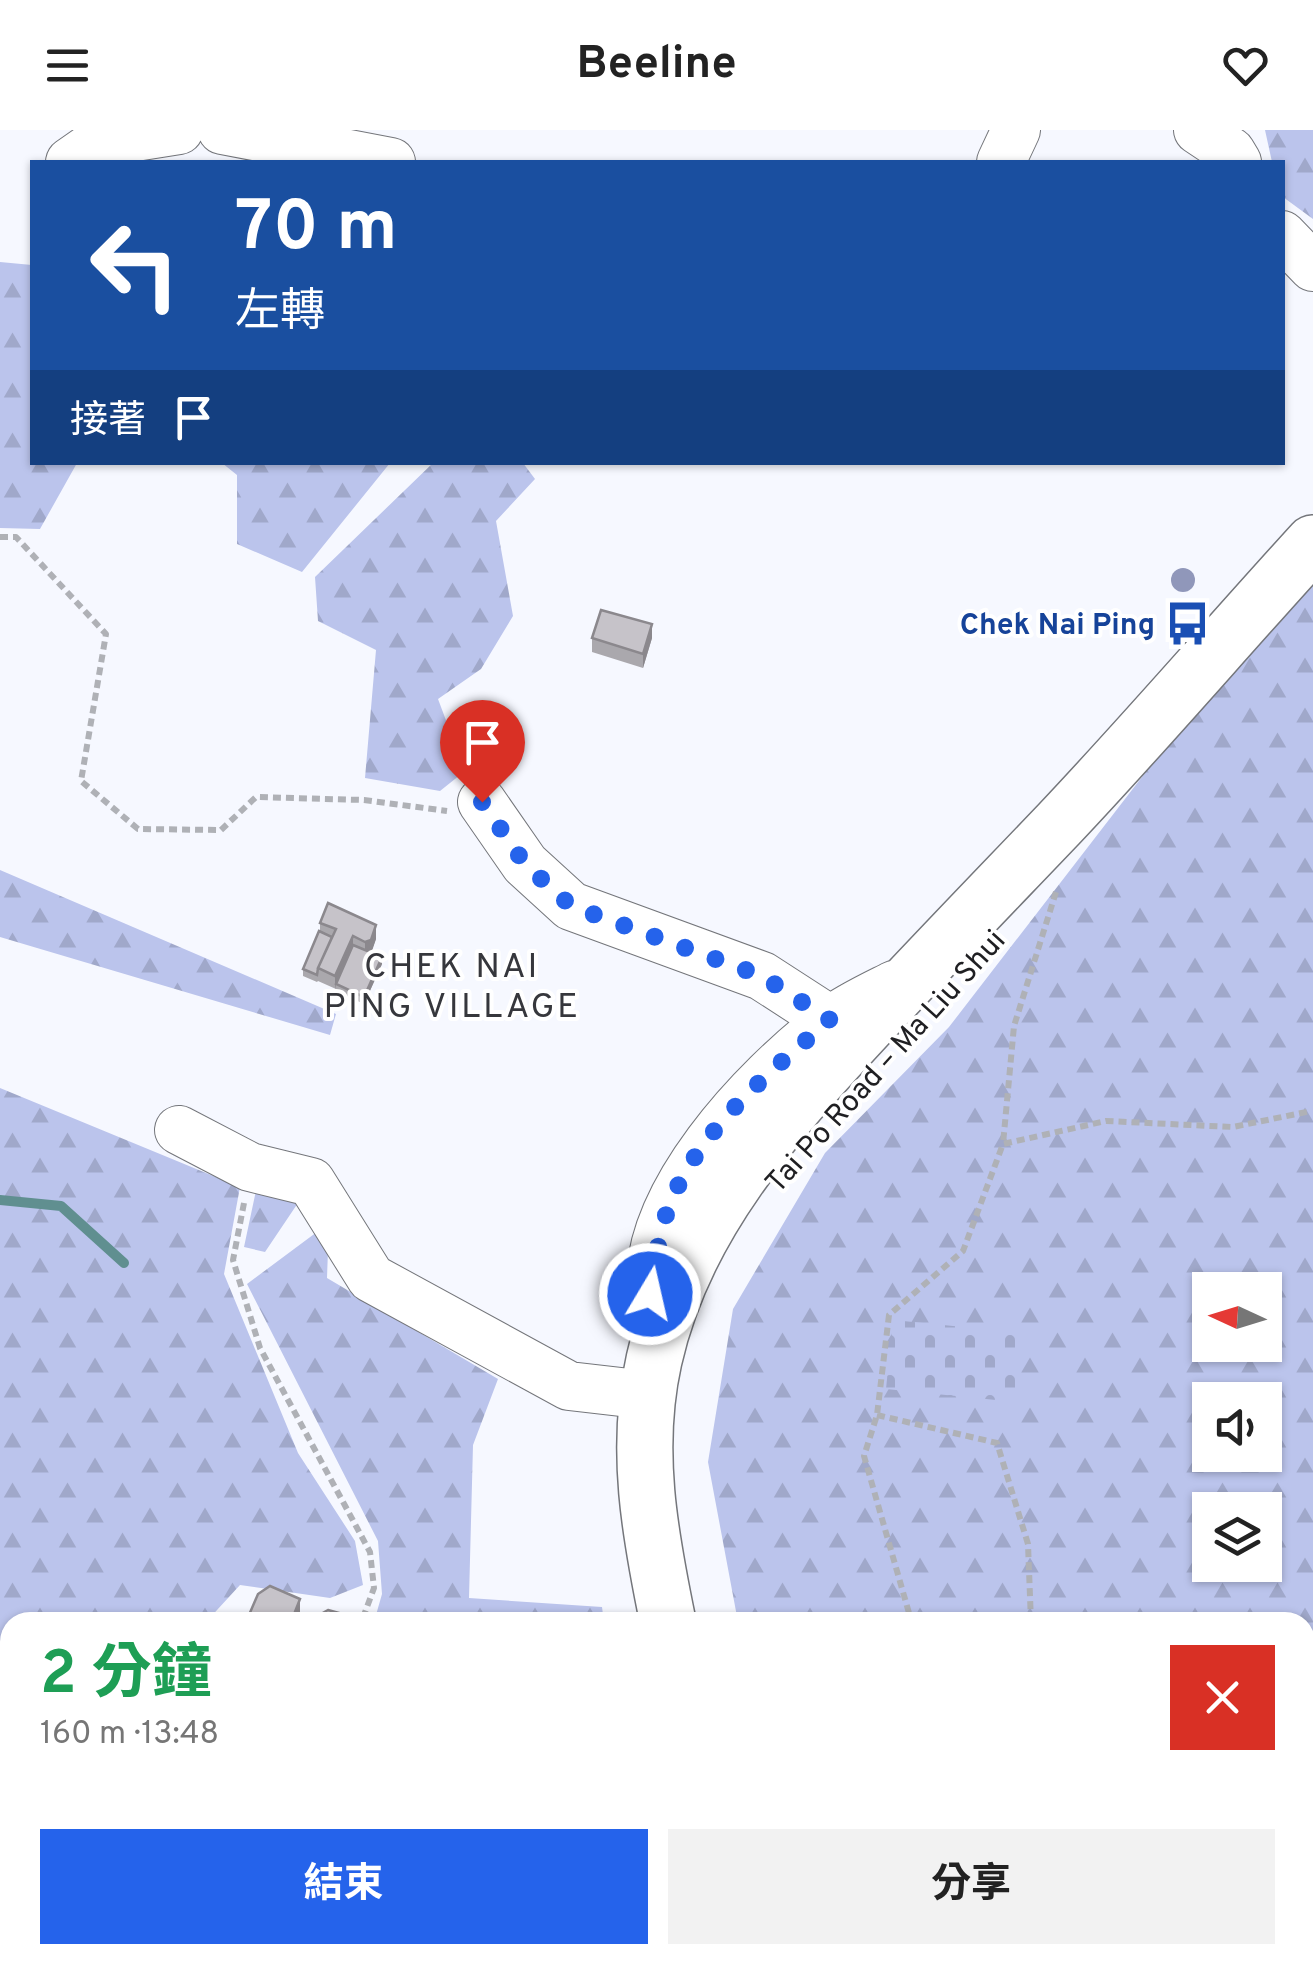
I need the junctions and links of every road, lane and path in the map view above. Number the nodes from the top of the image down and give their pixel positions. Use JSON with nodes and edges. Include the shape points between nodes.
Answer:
{"nodes":[{"id":1,"x":179,"y":130,"type":"edge"},
{"id":2,"x":222,"y":130,"type":"edge"},
{"id":3,"x":1016,"y":130,"type":"edge"},
{"id":4,"x":1198,"y":130,"type":"edge"},
{"id":5,"x":73,"y":160,"type":"edge"},
{"id":6,"x":380,"y":160,"type":"edge"},
{"id":7,"x":1002,"y":160,"type":"edge"},
{"id":8,"x":1236,"y":160,"type":"edge"},
{"id":9,"x":1285,"y":238,"type":"edge"},
{"id":10,"x":1313,"y":267,"type":"edge"},
{"id":11,"x":0,"y":536,"type":"edge"},
{"id":12,"x":1313,"y":543,"type":"edge"},
{"id":13,"x":482,"y":802,"type":"joint"},
{"id":14,"x":1060,"y":877,"type":"dead end"},
{"id":15,"x":916,"y":974,"type":"junction"},
{"id":16,"x":830,"y":1020,"type":"junction"},
{"id":17,"x":1311,"y":1110,"type":"edge"},
{"id":18,"x":179,"y":1130,"type":"dead end"},
{"id":19,"x":1004,"y":1144,"type":"junction"},
{"id":20,"x":250,"y":1167,"type":"junction"},
{"id":21,"x":661,"y":1332,"type":"junction"},
{"id":22,"x":648,"y":1395,"type":"junction"},
{"id":23,"x":878,"y":1415,"type":"junction"},
{"id":24,"x":365,"y":1612,"type":"edge"},
{"id":25,"x":666,"y":1612,"type":"edge"},
{"id":26,"x":909,"y":1612,"type":"edge"},
{"id":27,"x":1031,"y":1612,"type":"edge"}],
"edges":[{"from":1,"to":5,"type":"street","via":[[97,143]]},
{"from":2,"to":6,"type":"street"},
{"from":3,"to":7,"type":"street"},
{"from":4,"to":8,"type":"street"},
{"from":9,"to":10,"type":"street"},
{"from":11,"to":13,"type":"path","via":[[16,537],[106,634],[82,781],[138,829],[221,830],[256,797],[364,800],[439,813]]},
{"from":12,"to":15,"type":"main road","name":"Tai Po Road – Ma Liu Shui"},
{"from":13,"to":16,"type":"street","via":[[525,864],[571,906],[762,976]]},
{"from":14,"to":19,"type":"path","via":[[1014,1026]]},
{"from":15,"to":16,"type":"street"},
{"from":15,"to":21,"type":"main road","name":"Tai Po Road – Ma Liu Shui","via":[[789,1111],[736,1179],[683,1270]]},
{"from":16,"to":21,"type":"street","via":[[747,1097],[674,1196],[650,1294]]},
{"from":17,"to":19,"type":"path","via":[[1233,1127],[1106,1121]]},
{"from":18,"to":20,"type":"street"},
{"from":19,"to":23,"type":"path","via":[[964,1251],[889,1315]]},
{"from":20,"to":22,"type":"street","via":[[311,1182],[371,1278],[568,1386]]},
{"from":20,"to":24,"type":"path","via":[[233,1260],[260,1348],[370,1552],[374,1588]]},
{"from":21,"to":22,"type":"main road","name":"Tai Po Road – Ma Liu Shui"},
{"from":22,"to":25,"type":"main road","name":"Tai Po Road – Ma Liu Shui","via":[[644,1474]]},
{"from":23,"to":26,"type":"path","via":[[864,1456]]},
{"from":23,"to":27,"type":"path","via":[[998,1443],[1028,1544]]}]}
